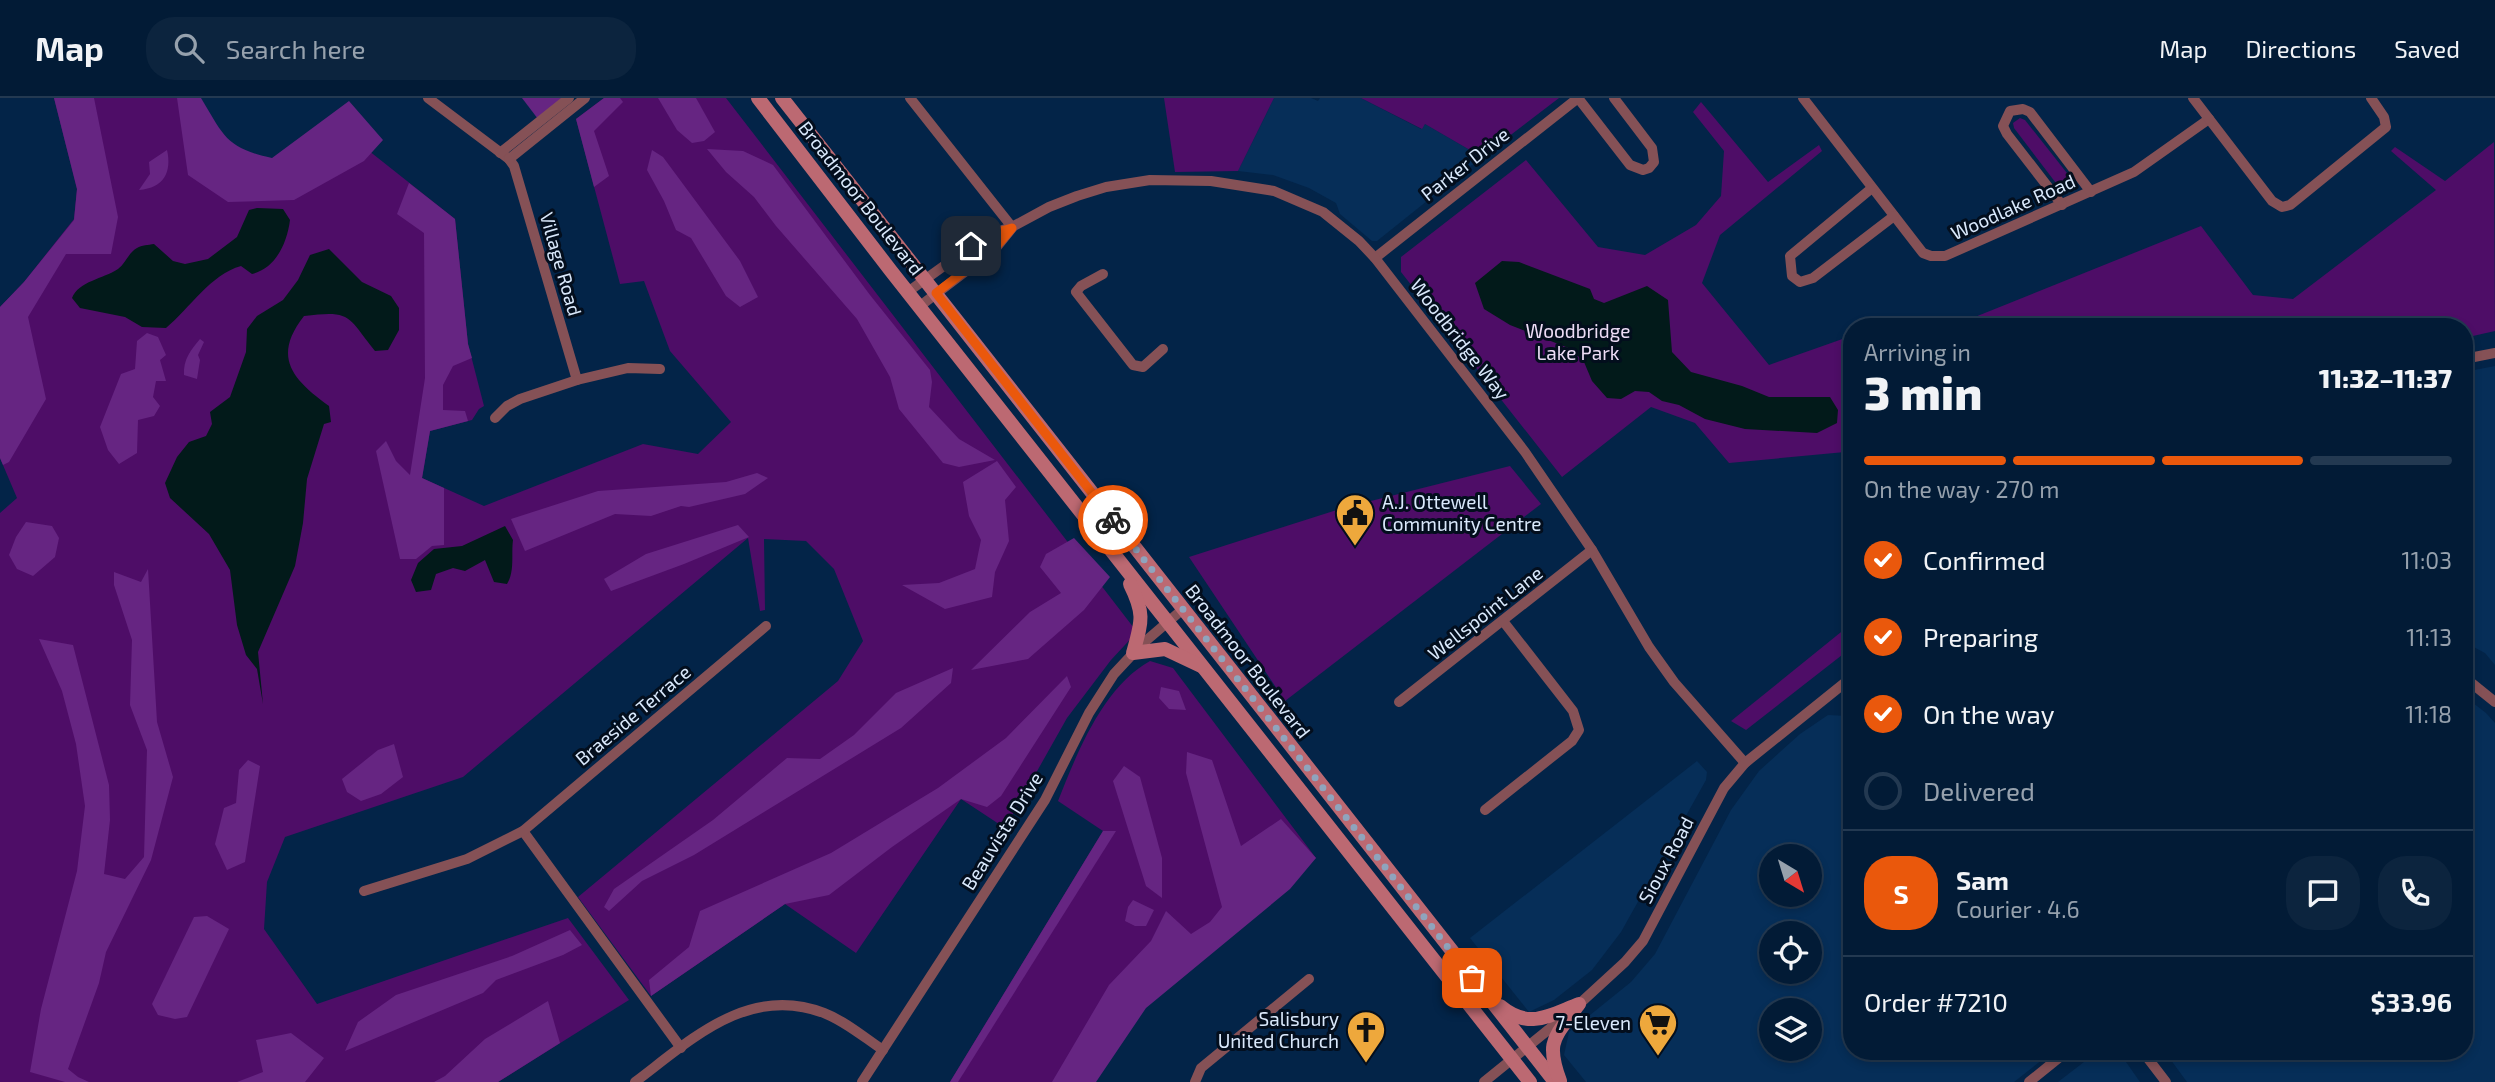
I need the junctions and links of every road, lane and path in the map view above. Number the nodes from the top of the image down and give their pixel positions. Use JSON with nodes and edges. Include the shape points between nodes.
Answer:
{"nodes":[{"id":1,"x":428,"y":98,"type":"edge"},
{"id":2,"x":569,"y":98,"type":"edge"},
{"id":3,"x":585,"y":98,"type":"edge"},
{"id":4,"x":758,"y":98,"type":"edge"},
{"id":5,"x":782,"y":98,"type":"edge"},
{"id":6,"x":910,"y":98,"type":"edge"},
{"id":7,"x":1578,"y":98,"type":"edge"},
{"id":8,"x":1614,"y":98,"type":"edge"},
{"id":9,"x":1804,"y":98,"type":"edge"},
{"id":10,"x":2193,"y":98,"type":"edge"},
{"id":11,"x":2371,"y":98,"type":"edge"},
{"id":12,"x":2209,"y":119,"type":"junction"},
{"id":13,"x":505,"y":156,"type":"junction"},
{"id":14,"x":1872,"y":188,"type":"junction"},
{"id":15,"x":2091,"y":192,"type":"junction"},
{"id":16,"x":2062,"y":205,"type":"junction"},
{"id":17,"x":1894,"y":216,"type":"junction"},
{"id":18,"x":1012,"y":228,"type":"junction"},
{"id":19,"x":1375,"y":258,"type":"junction"},
{"id":20,"x":1103,"y":274,"type":"dead end"},
{"id":21,"x":925,"y":278,"type":"junction"},
{"id":22,"x":909,"y":291,"type":"junction"},
{"id":23,"x":936,"y":293,"type":"junction"},
{"id":24,"x":920,"y":306,"type":"junction"},
{"id":25,"x":1163,"y":349,"type":"dead end"},
{"id":26,"x":2495,"y":353,"type":"edge"},
{"id":27,"x":2473,"y":357,"type":"edge"},
{"id":28,"x":660,"y":369,"type":"dead end"},
{"id":29,"x":577,"y":380,"type":"junction"},
{"id":30,"x":495,"y":418,"type":"dead end"},
{"id":31,"x":1592,"y":550,"type":"junction"},
{"id":32,"x":1118,"y":560,"type":"junction"},
{"id":33,"x":1183,"y":610,"type":"junction"},
{"id":34,"x":1503,"y":621,"type":"junction"},
{"id":35,"x":1168,"y":622,"type":"junction"},
{"id":36,"x":765,"y":626,"type":"dead end"},
{"id":37,"x":1133,"y":653,"type":"junction"},
{"id":38,"x":1205,"y":668,"type":"junction"},
{"id":39,"x":2473,"y":684,"type":"edge"},
{"id":40,"x":1843,"y":685,"type":"edge"},
{"id":41,"x":1399,"y":702,"type":"dead end"},
{"id":42,"x":2495,"y":702,"type":"edge"},
{"id":43,"x":1745,"y":762,"type":"junction"},
{"id":44,"x":1485,"y":810,"type":"dead end"},
{"id":45,"x":523,"y":831,"type":"junction"},
{"id":46,"x":364,"y":891,"type":"dead end"},
{"id":47,"x":1309,"y":979,"type":"dead end"},
{"id":48,"x":1482,"y":991,"type":"junction"},
{"id":49,"x":1579,"y":1004,"type":"junction"},
{"id":50,"x":1527,"y":1047,"type":"junction"},
{"id":51,"x":681,"y":1048,"type":"junction"},
{"id":52,"x":883,"y":1050,"type":"junction"},
{"id":53,"x":1511,"y":1059,"type":"junction"},
{"id":54,"x":2056,"y":1060,"type":"edge"},
{"id":55,"x":2149,"y":1060,"type":"edge"},
{"id":56,"x":635,"y":1082,"type":"edge"},
{"id":57,"x":862,"y":1082,"type":"edge"},
{"id":58,"x":1195,"y":1082,"type":"edge"},
{"id":59,"x":1484,"y":1082,"type":"edge"},
{"id":60,"x":1530,"y":1082,"type":"edge"},
{"id":61,"x":1558,"y":1082,"type":"edge"},
{"id":62,"x":2029,"y":1082,"type":"edge"},
{"id":63,"x":2166,"y":1082,"type":"edge"}],
"edges":[{"from":1,"to":13,"type":"street"},
{"from":2,"to":13,"type":"street"},
{"from":3,"to":13,"type":"street"},
{"from":4,"to":22,"type":"main road","name":"Broadmoor Boulevard"},
{"from":5,"to":21,"type":"main road","name":"Broadmoor Boulevard"},
{"from":6,"to":18,"type":"street"},
{"from":7,"to":8,"type":"street","via":[[1630,165],[1649,168],[1654,162],[1653,148]]},
{"from":7,"to":19,"type":"street","name":"Parker Drive"},
{"from":9,"to":14,"type":"street","name":"Woodlake Road"},
{"from":10,"to":12,"type":"street"},
{"from":11,"to":12,"type":"street","via":[[2386,127],[2282,207],[2272,201]]},
{"from":12,"to":15,"type":"street","name":"Woodlake Road","via":[[2134,172]]},
{"from":13,"to":29,"type":"street","name":"Village Road","via":[[513,166]]},
{"from":14,"to":17,"type":"street","name":"Woodlake Road"},
{"from":14,"to":17,"type":"street","via":[[1790,256],[1791,276],[1800,282],[1812,278]]},
{"from":15,"to":16,"type":"street","name":"Woodlake Road"},
{"from":15,"to":16,"type":"street","via":[[2030,112],[2010,111],[2003,126],[2007,134]]},
{"from":16,"to":17,"type":"street","name":"Woodlake Road","via":[[1945,256],[1923,253]]},
{"from":18,"to":19,"type":"street","name":"Woodbridge Way","via":[[1049,207],[1105,187],[1150,180],[1211,181],[1297,199],[1323,212]]},
{"from":18,"to":21,"type":"street","name":"Woodbridge Way","via":[[987,235]]},
{"from":18,"to":23,"type":"street","name":"Woodbridge Way","via":[[995,248]]},
{"from":19,"to":31,"type":"street","name":"Woodbridge Way","via":[[1525,452]]},
{"from":20,"to":25,"type":"street","via":[[1076,292],[1133,365],[1143,367]]},
{"from":21,"to":22,"type":"street","name":"Woodbridge Way"},
{"from":21,"to":23,"type":"main road","name":"Broadmoor Boulevard"},
{"from":22,"to":24,"type":"main road","name":"Broadmoor Boulevard"},
{"from":23,"to":24,"type":"street","name":"Woodbridge Way"},
{"from":23,"to":33,"type":"main road","name":"Broadmoor Boulevard"},
{"from":24,"to":32,"type":"main road","name":"Broadmoor Boulevard"},
{"from":26,"to":27,"type":"street"},
{"from":28,"to":29,"type":"street","via":[[628,368]]},
{"from":29,"to":30,"type":"street","via":[[520,399]]},
{"from":31,"to":34,"type":"street","name":"Wellspoint Lane"},
{"from":31,"to":43,"type":"street","name":"Woodbridge Way","via":[[1655,656]]},
{"from":32,"to":35,"type":"main road","name":"Broadmoor Boulevard"},
{"from":32,"to":37,"type":"main road","via":[[1141,612]]},
{"from":33,"to":35,"type":"street","name":"Beauvista Drive"},
{"from":33,"to":48,"type":"main road","name":"Broadmoor Boulevard"},
{"from":34,"to":41,"type":"street","name":"Wellspoint Lane"},
{"from":34,"to":44,"type":"street","via":[[1573,711],[1579,730],[1572,741]]},
{"from":35,"to":37,"type":"street","name":"Beauvista Drive"},
{"from":35,"to":38,"type":"main road","name":"Broadmoor Boulevard"},
{"from":36,"to":45,"type":"street","name":"Braeside Terrace"},
{"from":37,"to":38,"type":"main road","via":[[1165,649]]},
{"from":37,"to":52,"type":"street","name":"Beauvista Drive","via":[[1089,713],[1045,800]]},
{"from":38,"to":53,"type":"main road","name":"Broadmoor Boulevard"},
{"from":39,"to":42,"type":"street"},
{"from":40,"to":43,"type":"street","name":"Sioux Road"},
{"from":43,"to":49,"type":"street","name":"Sioux Road","via":[[1724,788],[1643,941]]},
{"from":45,"to":46,"type":"street","name":"Braeside Terrace","via":[[467,859]]},
{"from":45,"to":51,"type":"street"},
{"from":47,"to":58,"type":"street","via":[[1201,1068]]},
{"from":48,"to":49,"type":"main road","via":[[1512,1015],[1528,1021]]},
{"from":48,"to":50,"type":"main road","name":"Broadmoor Boulevard"},
{"from":49,"to":50,"type":"street","name":"Sioux Road"},
{"from":49,"to":61,"type":"main road","via":[[1551,1051]]},
{"from":50,"to":53,"type":"street","name":"Sioux Road"},
{"from":50,"to":61,"type":"main road","name":"Broadmoor Boulevard"},
{"from":51,"to":52,"type":"street","via":[[740,1012],[794,1005],[825,1013]]},
{"from":51,"to":56,"type":"street"},
{"from":52,"to":57,"type":"street","name":"Beauvista Drive"},
{"from":53,"to":59,"type":"street","name":"Sioux Road"},
{"from":53,"to":60,"type":"main road","name":"Broadmoor Boulevard"},
{"from":54,"to":62,"type":"street"},
{"from":55,"to":63,"type":"street"}]}
